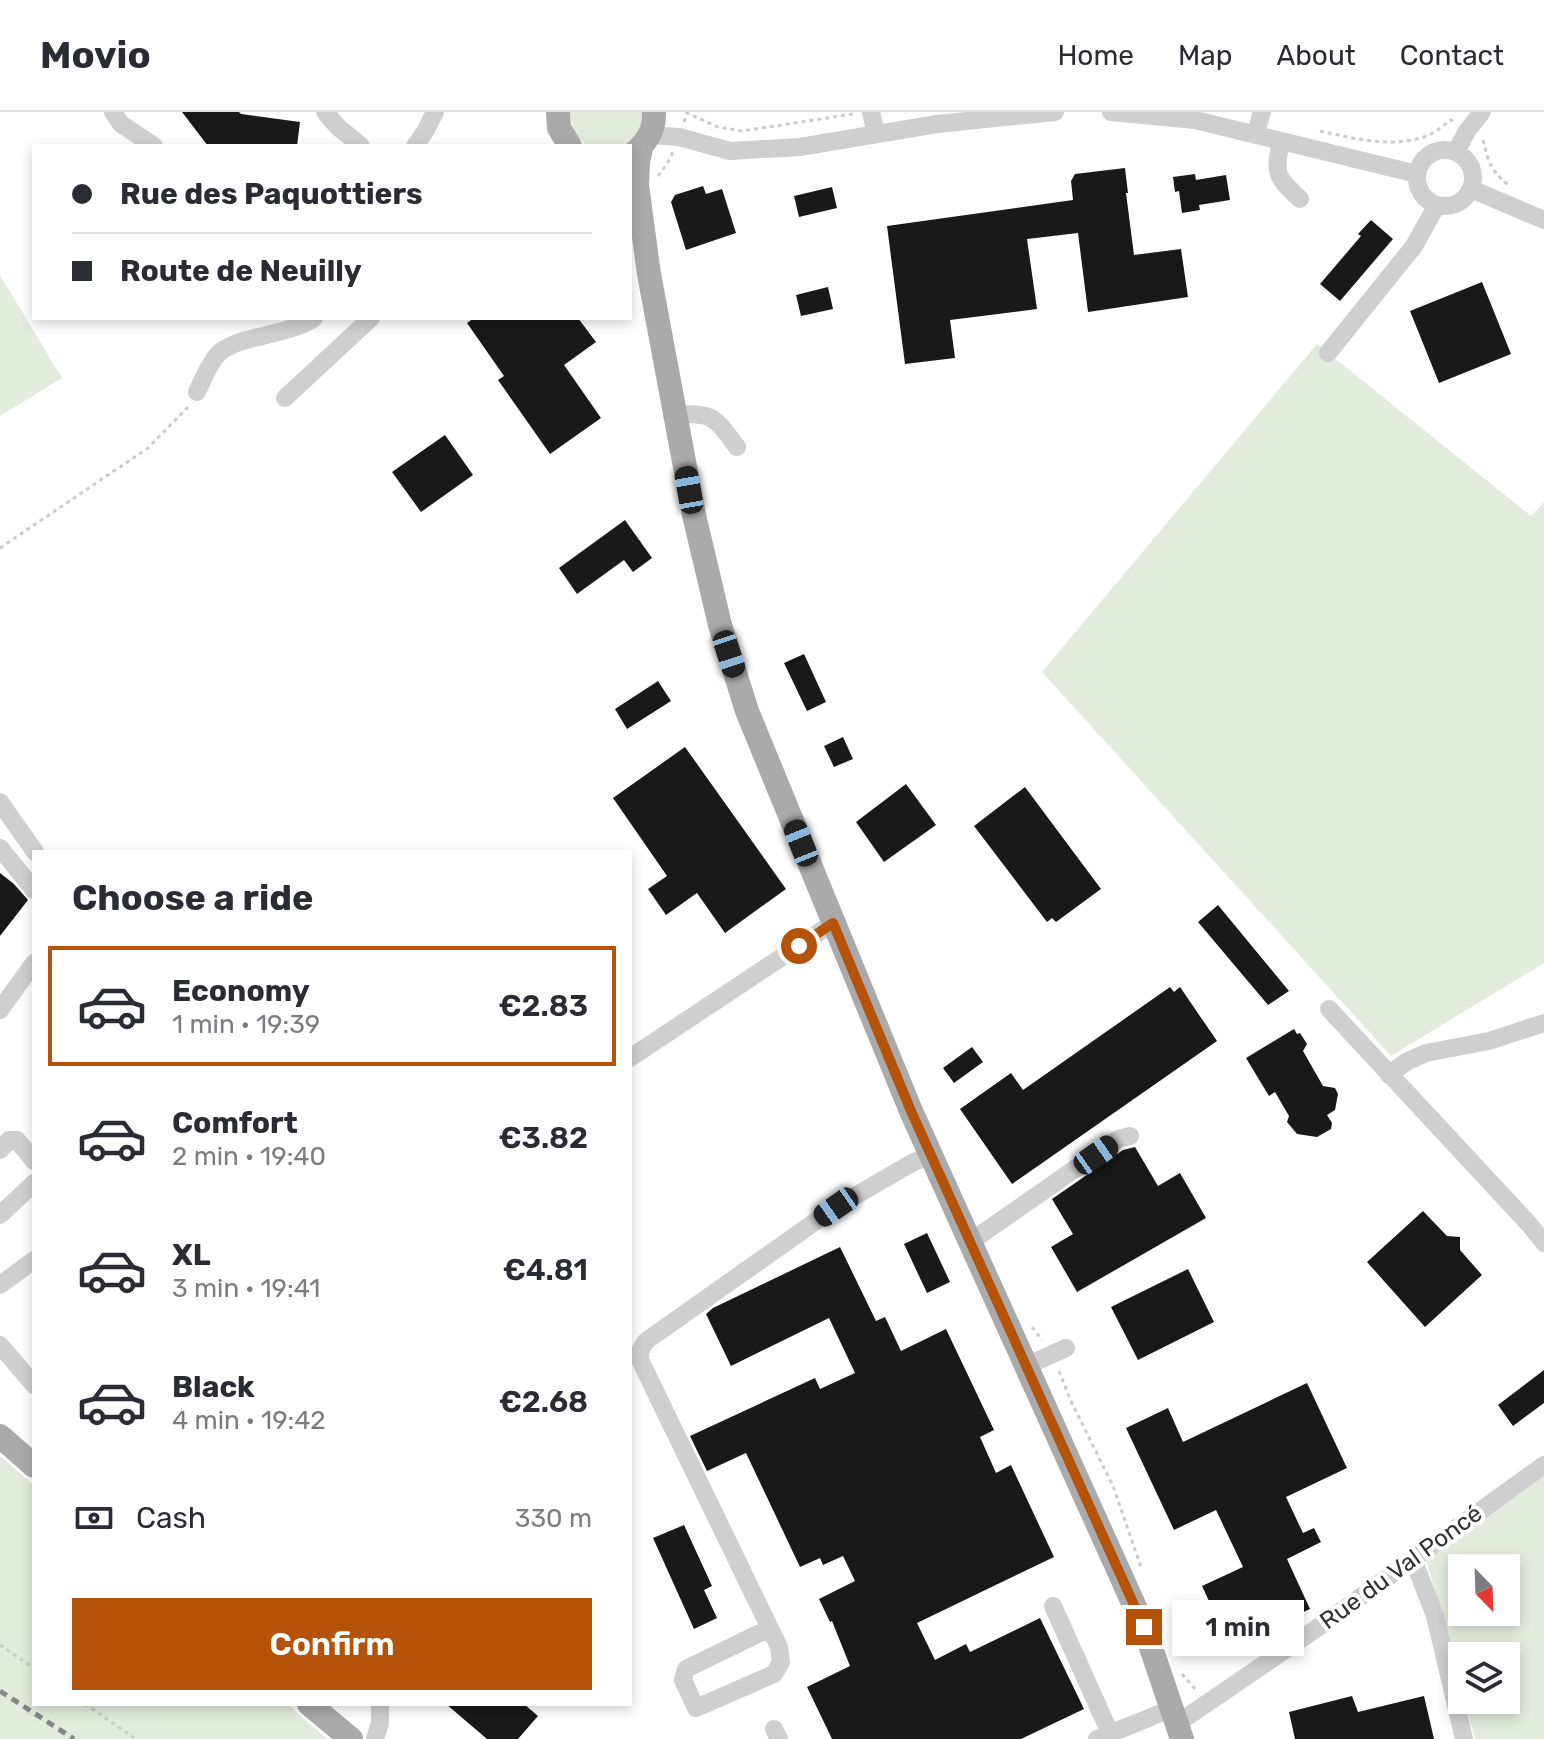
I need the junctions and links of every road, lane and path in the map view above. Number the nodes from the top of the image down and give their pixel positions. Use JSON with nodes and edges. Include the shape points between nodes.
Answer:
{"nodes":[{"id":1,"x":113,"y":112,"type":"edge"},
{"id":2,"x":325,"y":112,"type":"edge"},
{"id":3,"x":435,"y":112,"type":"edge"},
{"id":4,"x":558,"y":112,"type":"edge"},
{"id":5,"x":871,"y":112,"type":"edge"},
{"id":6,"x":1055,"y":112,"type":"edge"},
{"id":7,"x":1111,"y":112,"type":"edge"},
{"id":8,"x":1262,"y":112,"type":"edge"},
{"id":9,"x":1482,"y":112,"type":"edge"},
{"id":10,"x":852,"y":114,"type":"dead end"},
{"id":11,"x":1319,"y":131,"type":"dead end"},
{"id":12,"x":1467,"y":131,"type":"junction"},
{"id":13,"x":876,"y":134,"type":"junction"},
{"id":14,"x":1255,"y":135,"type":"junction"},
{"id":15,"x":679,"y":137,"type":"junction"},
{"id":16,"x":644,"y":138,"type":"edge"},
{"id":17,"x":1281,"y":141,"type":"junction"},
{"id":18,"x":151,"y":144,"type":"edge"},
{"id":19,"x":359,"y":144,"type":"edge"},
{"id":20,"x":416,"y":144,"type":"edge"},
{"id":21,"x":569,"y":144,"type":"edge"},
{"id":22,"x":1456,"y":152,"type":"junction"},
{"id":23,"x":1417,"y":174,"type":"junction"},
{"id":24,"x":653,"y":179,"type":"dead end"},
{"id":25,"x":1471,"y":189,"type":"junction"},
{"id":26,"x":1300,"y":199,"type":"dead end"},
{"id":27,"x":1437,"y":205,"type":"junction"},
{"id":28,"x":1507,"y":205,"type":"junction"},
{"id":29,"x":1544,"y":220,"type":"edge"},
{"id":30,"x":632,"y":223,"type":"edge"},
{"id":31,"x":649,"y":274,"type":"junction"},
{"id":32,"x":310,"y":320,"type":"edge"},
{"id":33,"x":369,"y":320,"type":"edge"},
{"id":34,"x":1328,"y":353,"type":"dead end"},
{"id":35,"x":197,"y":392,"type":"joint"},
{"id":36,"x":285,"y":398,"type":"dead end"},
{"id":37,"x":676,"y":415,"type":"junction"},
{"id":38,"x":737,"y":447,"type":"dead end"},
{"id":39,"x":0,"y":548,"type":"edge"},
{"id":40,"x":0,"y":802,"type":"edge"},
{"id":41,"x":0,"y":848,"type":"edge"},
{"id":42,"x":34,"y":850,"type":"edge"},
{"id":43,"x":32,"y":888,"type":"edge"},
{"id":44,"x":833,"y":923,"type":"junction"},
{"id":45,"x":32,"y":966,"type":"edge"},
{"id":46,"x":1329,"y":1009,"type":"dead end"},
{"id":47,"x":0,"y":1010,"type":"edge"},
{"id":48,"x":1544,"y":1023,"type":"edge"},
{"id":49,"x":632,"y":1057,"type":"edge"},
{"id":50,"x":1389,"y":1075,"type":"junction"},
{"id":51,"x":1130,"y":1136,"type":"dead end"},
{"id":52,"x":0,"y":1150,"type":"edge"},
{"id":53,"x":931,"y":1155,"type":"junction"},
{"id":54,"x":32,"y":1159,"type":"edge"},
{"id":55,"x":32,"y":1185,"type":"edge"},
{"id":56,"x":0,"y":1215,"type":"edge"},
{"id":57,"x":970,"y":1242,"type":"junction"},
{"id":58,"x":1544,"y":1243,"type":"edge"},
{"id":59,"x":32,"y":1261,"type":"edge"},
{"id":60,"x":0,"y":1285,"type":"edge"},
{"id":61,"x":1027,"y":1320,"type":"dead end"},
{"id":62,"x":0,"y":1345,"type":"edge"},
{"id":63,"x":1059,"y":1351,"type":"junction"},
{"id":64,"x":1026,"y":1366,"type":"junction"},
{"id":65,"x":32,"y":1383,"type":"edge"},
{"id":66,"x":0,"y":1436,"type":"edge"},
{"id":67,"x":32,"y":1464,"type":"edge"},
{"id":68,"x":1544,"y":1465,"type":"edge"},
{"id":69,"x":1413,"y":1559,"type":"junction"},
{"id":70,"x":1144,"y":1575,"type":"dead end"},
{"id":71,"x":1053,"y":1606,"type":"dead end"},
{"id":72,"x":770,"y":1628,"type":"junction"},
{"id":73,"x":0,"y":1645,"type":"edge"},
{"id":74,"x":32,"y":1667,"type":"edge"},
{"id":75,"x":1180,"y":1671,"type":"dead end"},
{"id":76,"x":1207,"y":1703,"type":"junction"},
{"id":77,"x":88,"y":1706,"type":"edge"},
{"id":78,"x":311,"y":1706,"type":"edge"},
{"id":79,"x":380,"y":1706,"type":"edge"},
{"id":80,"x":1178,"y":1723,"type":"edge"},
{"id":81,"x":1104,"y":1736,"type":"edge"},
{"id":82,"x":136,"y":1739,"type":"edge"},
{"id":83,"x":351,"y":1739,"type":"edge"},
{"id":84,"x":375,"y":1739,"type":"edge"},
{"id":85,"x":1464,"y":1739,"type":"edge"}],
"edges":[{"from":1,"to":18,"type":"street","via":[[121,124]]},
{"from":2,"to":19,"type":"street"},
{"from":3,"to":20,"type":"street"},
{"from":4,"to":21,"type":"main road","via":[[559,128]]},
{"from":5,"to":13,"type":"street"},
{"from":6,"to":13,"type":"street"},
{"from":7,"to":14,"type":"street","via":[[1195,120]]},
{"from":8,"to":14,"type":"street"},
{"from":9,"to":12,"type":"street"},
{"from":10,"to":15,"type":"path","via":[[742,131],[687,113]]},
{"from":11,"to":12,"type":"path","via":[[1404,142],[1432,134],[1451,120]]},
{"from":12,"to":22,"type":"street"},
{"from":12,"to":28,"type":"path","via":[[1484,141],[1494,172],[1512,189]]},
{"from":13,"to":15,"type":"street","via":[[800,147],[730,151]]},
{"from":14,"to":17,"type":"street"},
{"from":15,"to":16,"type":"street"},
{"from":15,"to":24,"type":"path","via":[[667,164]]},
{"from":16,"to":31,"type":"main road","via":[[637,185]]},
{"from":17,"to":23,"type":"street"},
{"from":17,"to":26,"type":"street","via":[[1276,166],[1283,184]]},
{"from":22,"to":23,"type":"street","via":[[1431,153]]},
{"from":22,"to":25,"type":"street","via":[[1473,171]]},
{"from":23,"to":27,"type":"street","via":[[1421,193]]},
{"from":25,"to":27,"type":"street","via":[[1457,203]]},
{"from":25,"to":28,"type":"street"},
{"from":27,"to":34,"type":"street","via":[[1414,246]]},
{"from":28,"to":29,"type":"street"},
{"from":30,"to":31,"type":"main road"},
{"from":31,"to":37,"type":"main road"},
{"from":32,"to":35,"type":"street","via":[[230,346],[218,354]]},
{"from":33,"to":36,"type":"street"},
{"from":35,"to":39,"type":"path","via":[[192,404],[148,448]]},
{"from":37,"to":38,"type":"street","via":[[710,416]]},
{"from":37,"to":44,"type":"main road","via":[[720,625],[747,711]]},
{"from":40,"to":42,"type":"street"},
{"from":41,"to":43,"type":"street"},
{"from":44,"to":49,"type":"street"},
{"from":44,"to":53,"type":"main road"},
{"from":45,"to":47,"type":"street"},
{"from":46,"to":50,"type":"street"},
{"from":48,"to":50,"type":"street","via":[[1426,1053]]},
{"from":50,"to":58,"type":"street"},
{"from":51,"to":57,"type":"street","via":[[1118,1139]]},
{"from":52,"to":54,"type":"street","via":[[9,1140],[17,1140]]},
{"from":53,"to":57,"type":"main road"},
{"from":53,"to":72,"type":"street","via":[[836,1207],[646,1341],[640,1351]]},
{"from":55,"to":56,"type":"street"},
{"from":57,"to":64,"type":"main road"},
{"from":59,"to":60,"type":"street"},
{"from":61,"to":63,"type":"path"},
{"from":62,"to":65,"type":"street"},
{"from":63,"to":64,"type":"street"},
{"from":63,"to":70,"type":"path","via":[[1070,1399],[1113,1486]]},
{"from":64,"to":80,"type":"main road","via":[[1144,1627]]},
{"from":66,"to":67,"type":"main road"},
{"from":68,"to":69,"type":"street","name":"Rue du Val Poncé"},
{"from":69,"to":76,"type":"street","name":"Rue du Val Poncé"},
{"from":69,"to":85,"type":"street","via":[[1435,1616]]},
{"from":71,"to":81,"type":"street"},
{"from":72,"to":72,"type":"street","via":[[781,1662],[774,1674],[696,1708],[683,1680],[686,1669]]},
{"from":73,"to":74,"type":"path"},
{"from":75,"to":76,"type":"path"},
{"from":76,"to":80,"type":"street","name":"Rue du Val Poncé"},
{"from":77,"to":82,"type":"path"},
{"from":78,"to":83,"type":"main road"},
{"from":79,"to":84,"type":"street"},
{"from":80,"to":81,"type":"street","name":"Rue du Val Poncé"}]}
